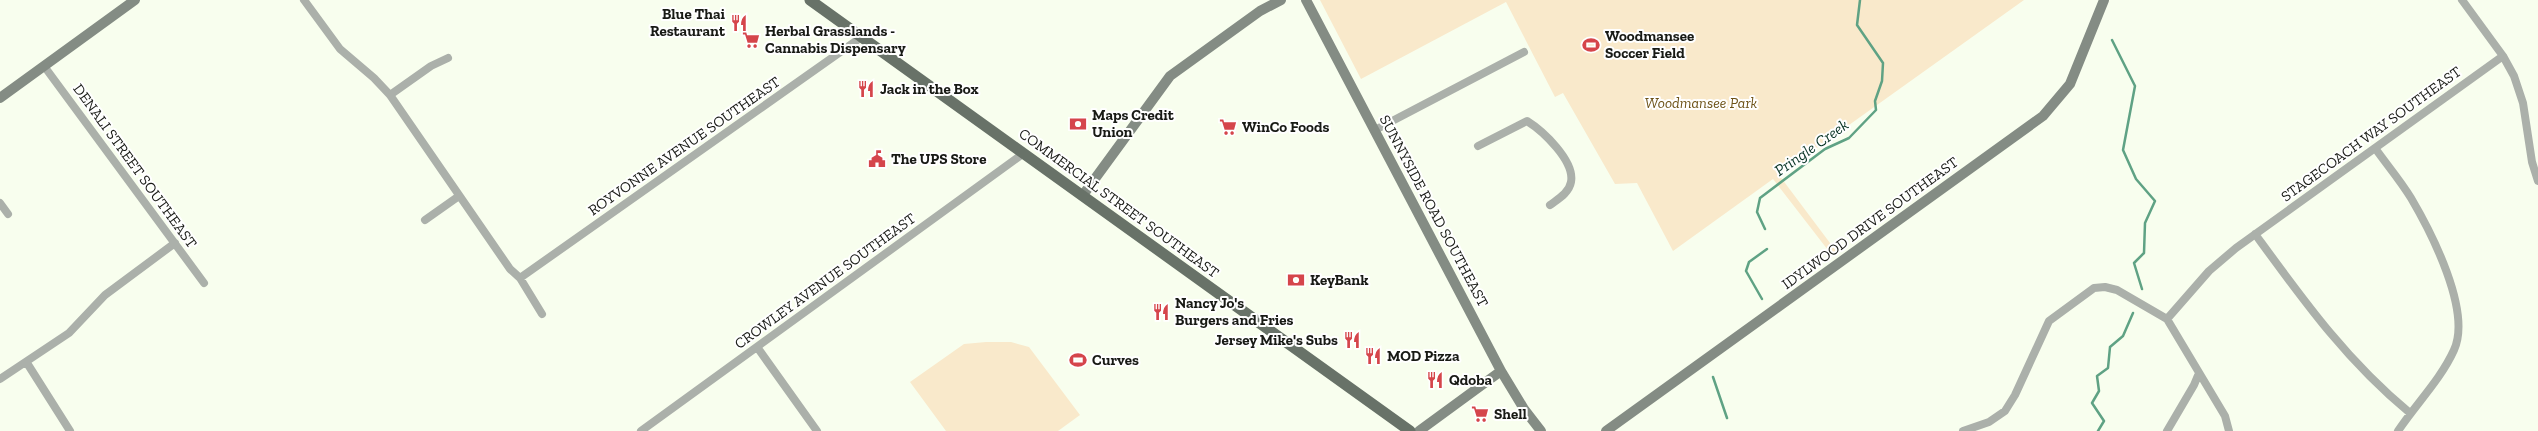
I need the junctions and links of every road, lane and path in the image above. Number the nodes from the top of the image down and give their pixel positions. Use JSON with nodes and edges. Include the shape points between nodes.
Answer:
{"nodes":[{"id":1,"x":135,"y":0,"type":"edge"},
{"id":2,"x":304,"y":0,"type":"edge"},
{"id":3,"x":810,"y":0,"type":"edge"},
{"id":4,"x":1267,"y":0,"type":"edge"},
{"id":5,"x":1281,"y":0,"type":"edge"},
{"id":6,"x":1306,"y":0,"type":"edge"},
{"id":7,"x":2104,"y":0,"type":"edge"},
{"id":8,"x":2464,"y":1,"type":"edge"},
{"id":9,"x":1260,"y":10,"type":"junction"},
{"id":10,"x":863,"y":36,"type":"junction"},
{"id":11,"x":1524,"y":52,"type":"dead end"},
{"id":12,"x":2503,"y":56,"type":"junction"},
{"id":13,"x":448,"y":58,"type":"dead end"},
{"id":14,"x":44,"y":66,"type":"junction"},
{"id":15,"x":390,"y":96,"type":"junction"},
{"id":16,"x":0,"y":98,"type":"edge"},
{"id":17,"x":1375,"y":130,"type":"junction"},
{"id":18,"x":1478,"y":146,"type":"dead end"},
{"id":19,"x":2375,"y":148,"type":"junction"},
{"id":20,"x":1024,"y":152,"type":"junction"},
{"id":21,"x":2538,"y":181,"type":"edge"},
{"id":22,"x":1083,"y":195,"type":"junction"},
{"id":23,"x":459,"y":196,"type":"junction"},
{"id":24,"x":0,"y":203,"type":"edge"},
{"id":25,"x":1550,"y":205,"type":"dead end"},
{"id":26,"x":8,"y":214,"type":"dead end"},
{"id":27,"x":424,"y":220,"type":"dead end"},
{"id":28,"x":2255,"y":234,"type":"junction"},
{"id":29,"x":175,"y":243,"type":"junction"},
{"id":30,"x":520,"y":278,"type":"junction"},
{"id":31,"x":204,"y":283,"type":"dead end"},
{"id":32,"x":542,"y":314,"type":"dead end"},
{"id":33,"x":2167,"y":319,"type":"junction"},
{"id":34,"x":757,"y":347,"type":"junction"},
{"id":35,"x":27,"y":363,"type":"junction"},
{"id":36,"x":1501,"y":371,"type":"junction"},
{"id":37,"x":2199,"y":373,"type":"junction"},
{"id":38,"x":0,"y":379,"type":"edge"},
{"id":39,"x":2410,"y":413,"type":"junction"},
{"id":40,"x":70,"y":431,"type":"edge"},
{"id":41,"x":642,"y":431,"type":"edge"},
{"id":42,"x":817,"y":431,"type":"edge"},
{"id":43,"x":1410,"y":431,"type":"edge"},
{"id":44,"x":1419,"y":431,"type":"edge"},
{"id":45,"x":1541,"y":431,"type":"edge"},
{"id":46,"x":1606,"y":431,"type":"edge"},
{"id":47,"x":1963,"y":431,"type":"edge"},
{"id":48,"x":2167,"y":431,"type":"edge"},
{"id":49,"x":2229,"y":431,"type":"edge"},
{"id":50,"x":2398,"y":431,"type":"edge"}],
"edges":[{"from":1,"to":14,"type":"street"},
{"from":2,"to":15,"type":"street","via":[[340,49]]},
{"from":3,"to":10,"type":"main road","name":"COMMERCIAL STREET SOUTHEAST"},
{"from":4,"to":9,"type":"street"},
{"from":5,"to":9,"type":"street"},
{"from":6,"to":17,"type":"street","name":"SUNNYSIDE ROAD SOUTHEAST"},
{"from":7,"to":46,"type":"street","name":"IDYLWOOD DRIVE SOUTHEAST","via":[[2073,79],[2042,116]]},
{"from":8,"to":12,"type":"street"},
{"from":9,"to":22,"type":"street","via":[[1170,76]]},
{"from":10,"to":20,"type":"main road","name":"COMMERCIAL STREET SOUTHEAST"},
{"from":10,"to":30,"type":"street","name":"ROYVONNE AVENUE SOUTHEAST"},
{"from":11,"to":17,"type":"street"},
{"from":12,"to":19,"type":"street","name":"STAGECOACH WAY SOUTHEAST"},
{"from":12,"to":21,"type":"street","via":[[2519,88]]},
{"from":13,"to":15,"type":"street","via":[[431,66]]},
{"from":14,"to":16,"type":"street"},
{"from":14,"to":29,"type":"street","name":"DENALI STREET SOUTHEAST"},
{"from":15,"to":23,"type":"street"},
{"from":17,"to":36,"type":"street","name":"SUNNYSIDE ROAD SOUTHEAST"},
{"from":18,"to":25,"type":"street","via":[[1526,121],[1534,125],[1557,148],[1568,167],[1571,181],[1568,190]]},
{"from":19,"to":28,"type":"street","name":"STAGECOACH WAY SOUTHEAST"},
{"from":19,"to":39,"type":"street","via":[[2410,196],[2455,296],[2460,316],[2455,349]]},
{"from":20,"to":22,"type":"main road","name":"COMMERCIAL STREET SOUTHEAST"},
{"from":20,"to":34,"type":"street","name":"CROWLEY AVENUE SOUTHEAST"},
{"from":22,"to":43,"type":"main road","name":"COMMERCIAL STREET SOUTHEAST"},
{"from":23,"to":27,"type":"street"},
{"from":23,"to":30,"type":"street","via":[[510,269]]},
{"from":24,"to":26,"type":"street"},
{"from":28,"to":33,"type":"street","name":"STAGECOACH WAY SOUTHEAST","via":[[2218,263]]},
{"from":28,"to":39,"type":"street","via":[[2326,332],[2368,376]]},
{"from":29,"to":31,"type":"street","name":"DENALI STREET SOUTHEAST"},
{"from":29,"to":35,"type":"street","via":[[116,286],[69,333]]},
{"from":30,"to":32,"type":"street"},
{"from":33,"to":37,"type":"street"},
{"from":33,"to":47,"type":"street","via":[[2117,290],[2094,288],[2049,321],[2005,411],[1989,422]]},
{"from":34,"to":41,"type":"street","name":"CROWLEY AVENUE SOUTHEAST"},
{"from":34,"to":42,"type":"street"},
{"from":35,"to":38,"type":"street"},
{"from":35,"to":40,"type":"street"},
{"from":36,"to":44,"type":"street"},
{"from":36,"to":45,"type":"street","name":"SUNNYSIDE ROAD SOUTHEAST"},
{"from":37,"to":48,"type":"street"},
{"from":37,"to":49,"type":"street","via":[[2225,416]]},
{"from":39,"to":50,"type":"street"}]}
